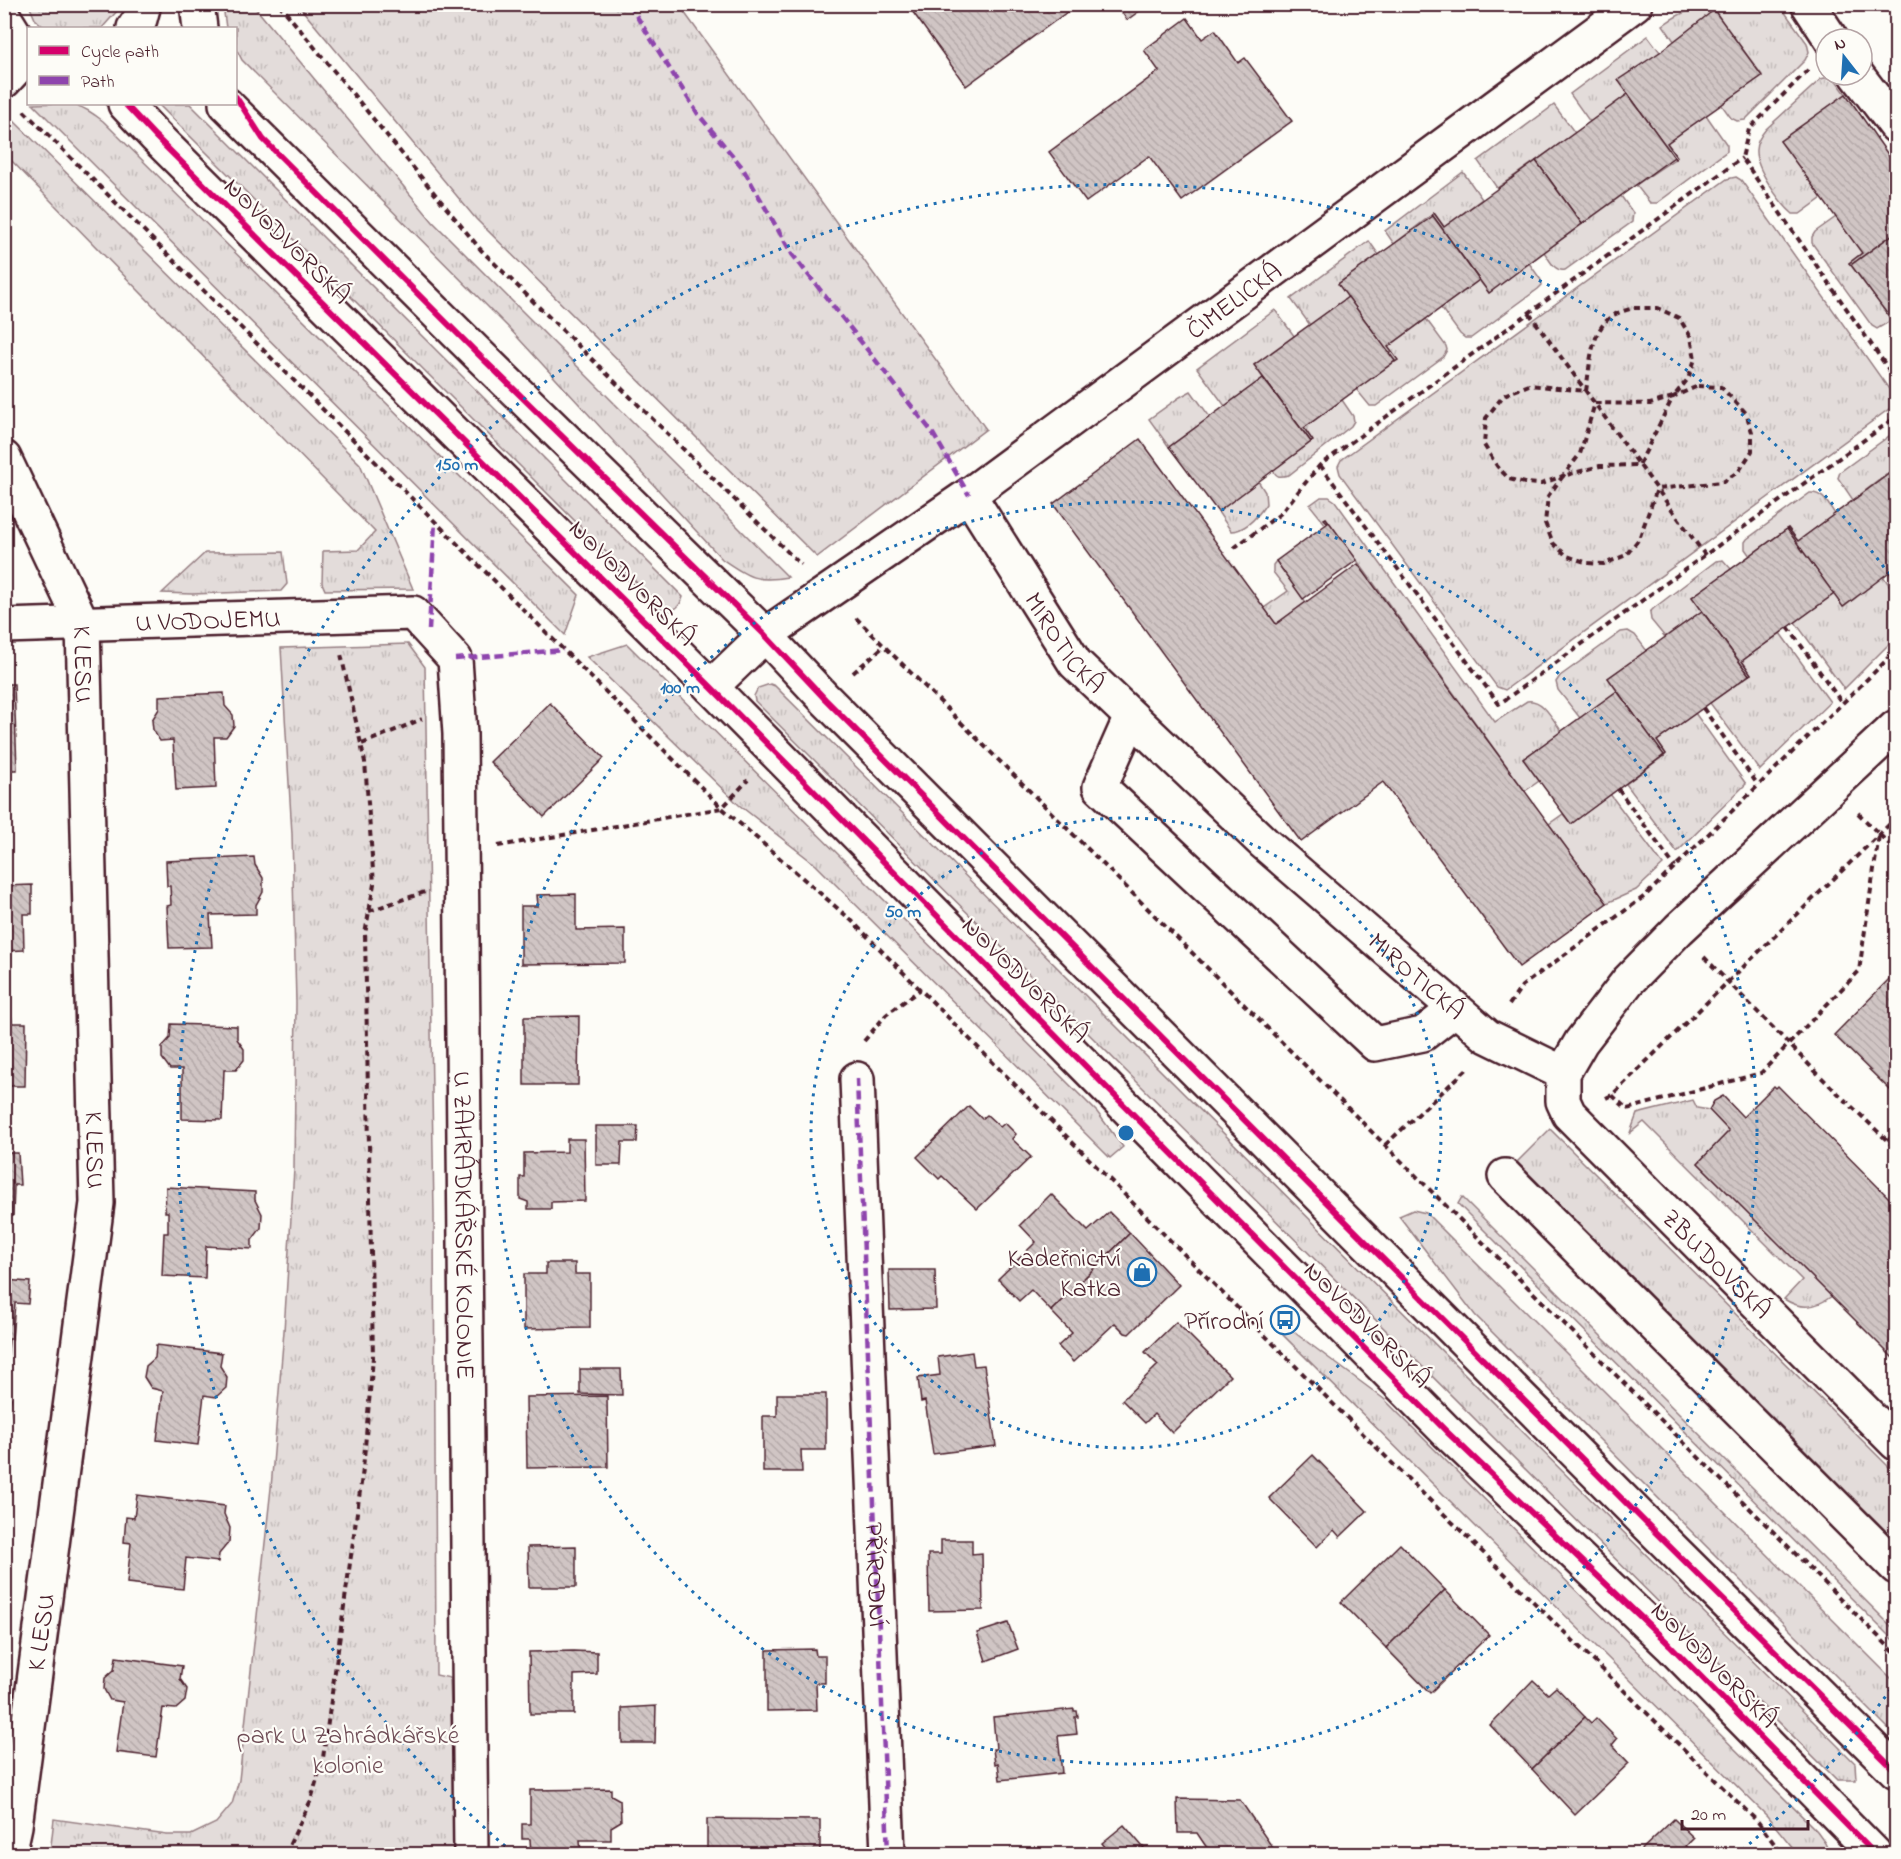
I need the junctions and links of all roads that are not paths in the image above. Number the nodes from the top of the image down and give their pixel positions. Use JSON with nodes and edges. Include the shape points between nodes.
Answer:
{"nodes":[{"id":1,"x":197,"y":4,"type":"edge"},
{"id":2,"x":1635,"y":4,"type":"edge"},
{"id":3,"x":1808,"y":4,"type":"edge"},
{"id":4,"x":4,"y":17,"type":"edge"},
{"id":5,"x":200,"y":27,"type":"edge"},
{"id":6,"x":1822,"y":27,"type":"edge"},
{"id":7,"x":27,"y":48,"type":"edge"},
{"id":8,"x":27,"y":56,"type":"edge"},
{"id":9,"x":4,"y":81,"type":"edge"},
{"id":10,"x":1866,"y":87,"type":"edge"},
{"id":11,"x":237,"y":99,"type":"edge"},
{"id":12,"x":126,"y":105,"type":"edge"},
{"id":13,"x":227,"y":105,"type":"edge"},
{"id":14,"x":1896,"y":126,"type":"edge"},
{"id":15,"x":263,"y":139,"type":"junction"},
{"id":16,"x":4,"y":458,"type":"edge"},
{"id":17,"x":969,"y":495,"type":"junction"},
{"id":18,"x":413,"y":613,"type":"joint"},
{"id":19,"x":83,"y":625,"type":"junction"},
{"id":20,"x":4,"y":626,"type":"edge"},
{"id":21,"x":765,"y":635,"type":"junction"},
{"id":22,"x":711,"y":687,"type":"junction"},
{"id":23,"x":1131,"y":717,"type":"junction"},
{"id":24,"x":1896,"y":727,"type":"edge"},
{"id":25,"x":1455,"y":1009,"type":"junction"},
{"id":26,"x":1563,"y":1073,"type":"junction"},
{"id":27,"x":857,"y":1079,"type":"road end"},
{"id":28,"x":1505,"y":1176,"type":"dead end"},
{"id":29,"x":1896,"y":1443,"type":"edge"},
{"id":30,"x":1896,"y":1567,"type":"edge"},
{"id":31,"x":1896,"y":1771,"type":"edge"},
{"id":32,"x":9,"y":1854,"type":"edge"},
{"id":33,"x":471,"y":1854,"type":"edge"},
{"id":34,"x":888,"y":1854,"type":"edge"},
{"id":35,"x":1875,"y":1854,"type":"edge"}],
"edges":[{"from":1,"to":5,"type":"street"},
{"from":2,"to":17,"type":"street","name":"ČIMELICKÁ"},
{"from":3,"to":6,"type":"street"},
{"from":4,"to":7,"type":"street"},
{"from":8,"to":9,"type":"street"},
{"from":10,"to":14,"type":"street"},
{"from":11,"to":15,"type":"street"},
{"from":12,"to":22,"type":"street","name":"NOVODVORSKÁ"},
{"from":13,"to":15,"type":"street","name":"NOVODVORSKÁ"},
{"from":15,"to":21,"type":"street","name":"NOVODVORSKÁ"},
{"from":16,"to":19,"type":"street","name":"K LESU"},
{"from":17,"to":21,"type":"street","name":"ČIMELICKÁ"},
{"from":17,"to":23,"type":"street","name":"MIROTICKÁ","via":[[1075,663]]},
{"from":18,"to":19,"type":"street","name":"U VODOJEMU"},
{"from":18,"to":33,"type":"street","name":"U ZAHRÁDKÁŘSKÉ KOLONIE","via":[[455,659],[460,734]]},
{"from":19,"to":20,"type":"street","name":"U VODOJEMU"},
{"from":19,"to":32,"type":"street","name":"K LESU","via":[[97,1203]]},
{"from":21,"to":22,"type":"street"},
{"from":21,"to":31,"type":"street","name":"NOVODVORSKÁ"},
{"from":22,"to":35,"type":"street","name":"NOVODVORSKÁ","via":[[1439,1424],[1670,1645]]},
{"from":23,"to":25,"type":"street","name":"MIROTICKÁ","via":[[1264,843]]},
{"from":23,"to":25,"type":"street","via":[[1100,787],[1375,1044],[1423,1034]]},
{"from":24,"to":26,"type":"street","via":[[1628,981],[1581,1042]]},
{"from":25,"to":26,"type":"street","name":"MIROTICKÁ","via":[[1487,1036]]},
{"from":26,"to":29,"type":"street","name":"ZBUDOVSKÁ","via":[[1563,1101],[1569,1114]]},
{"from":27,"to":34,"type":"street","name":"PŘÍRODNÍ"},
{"from":28,"to":30,"type":"street"}]}
